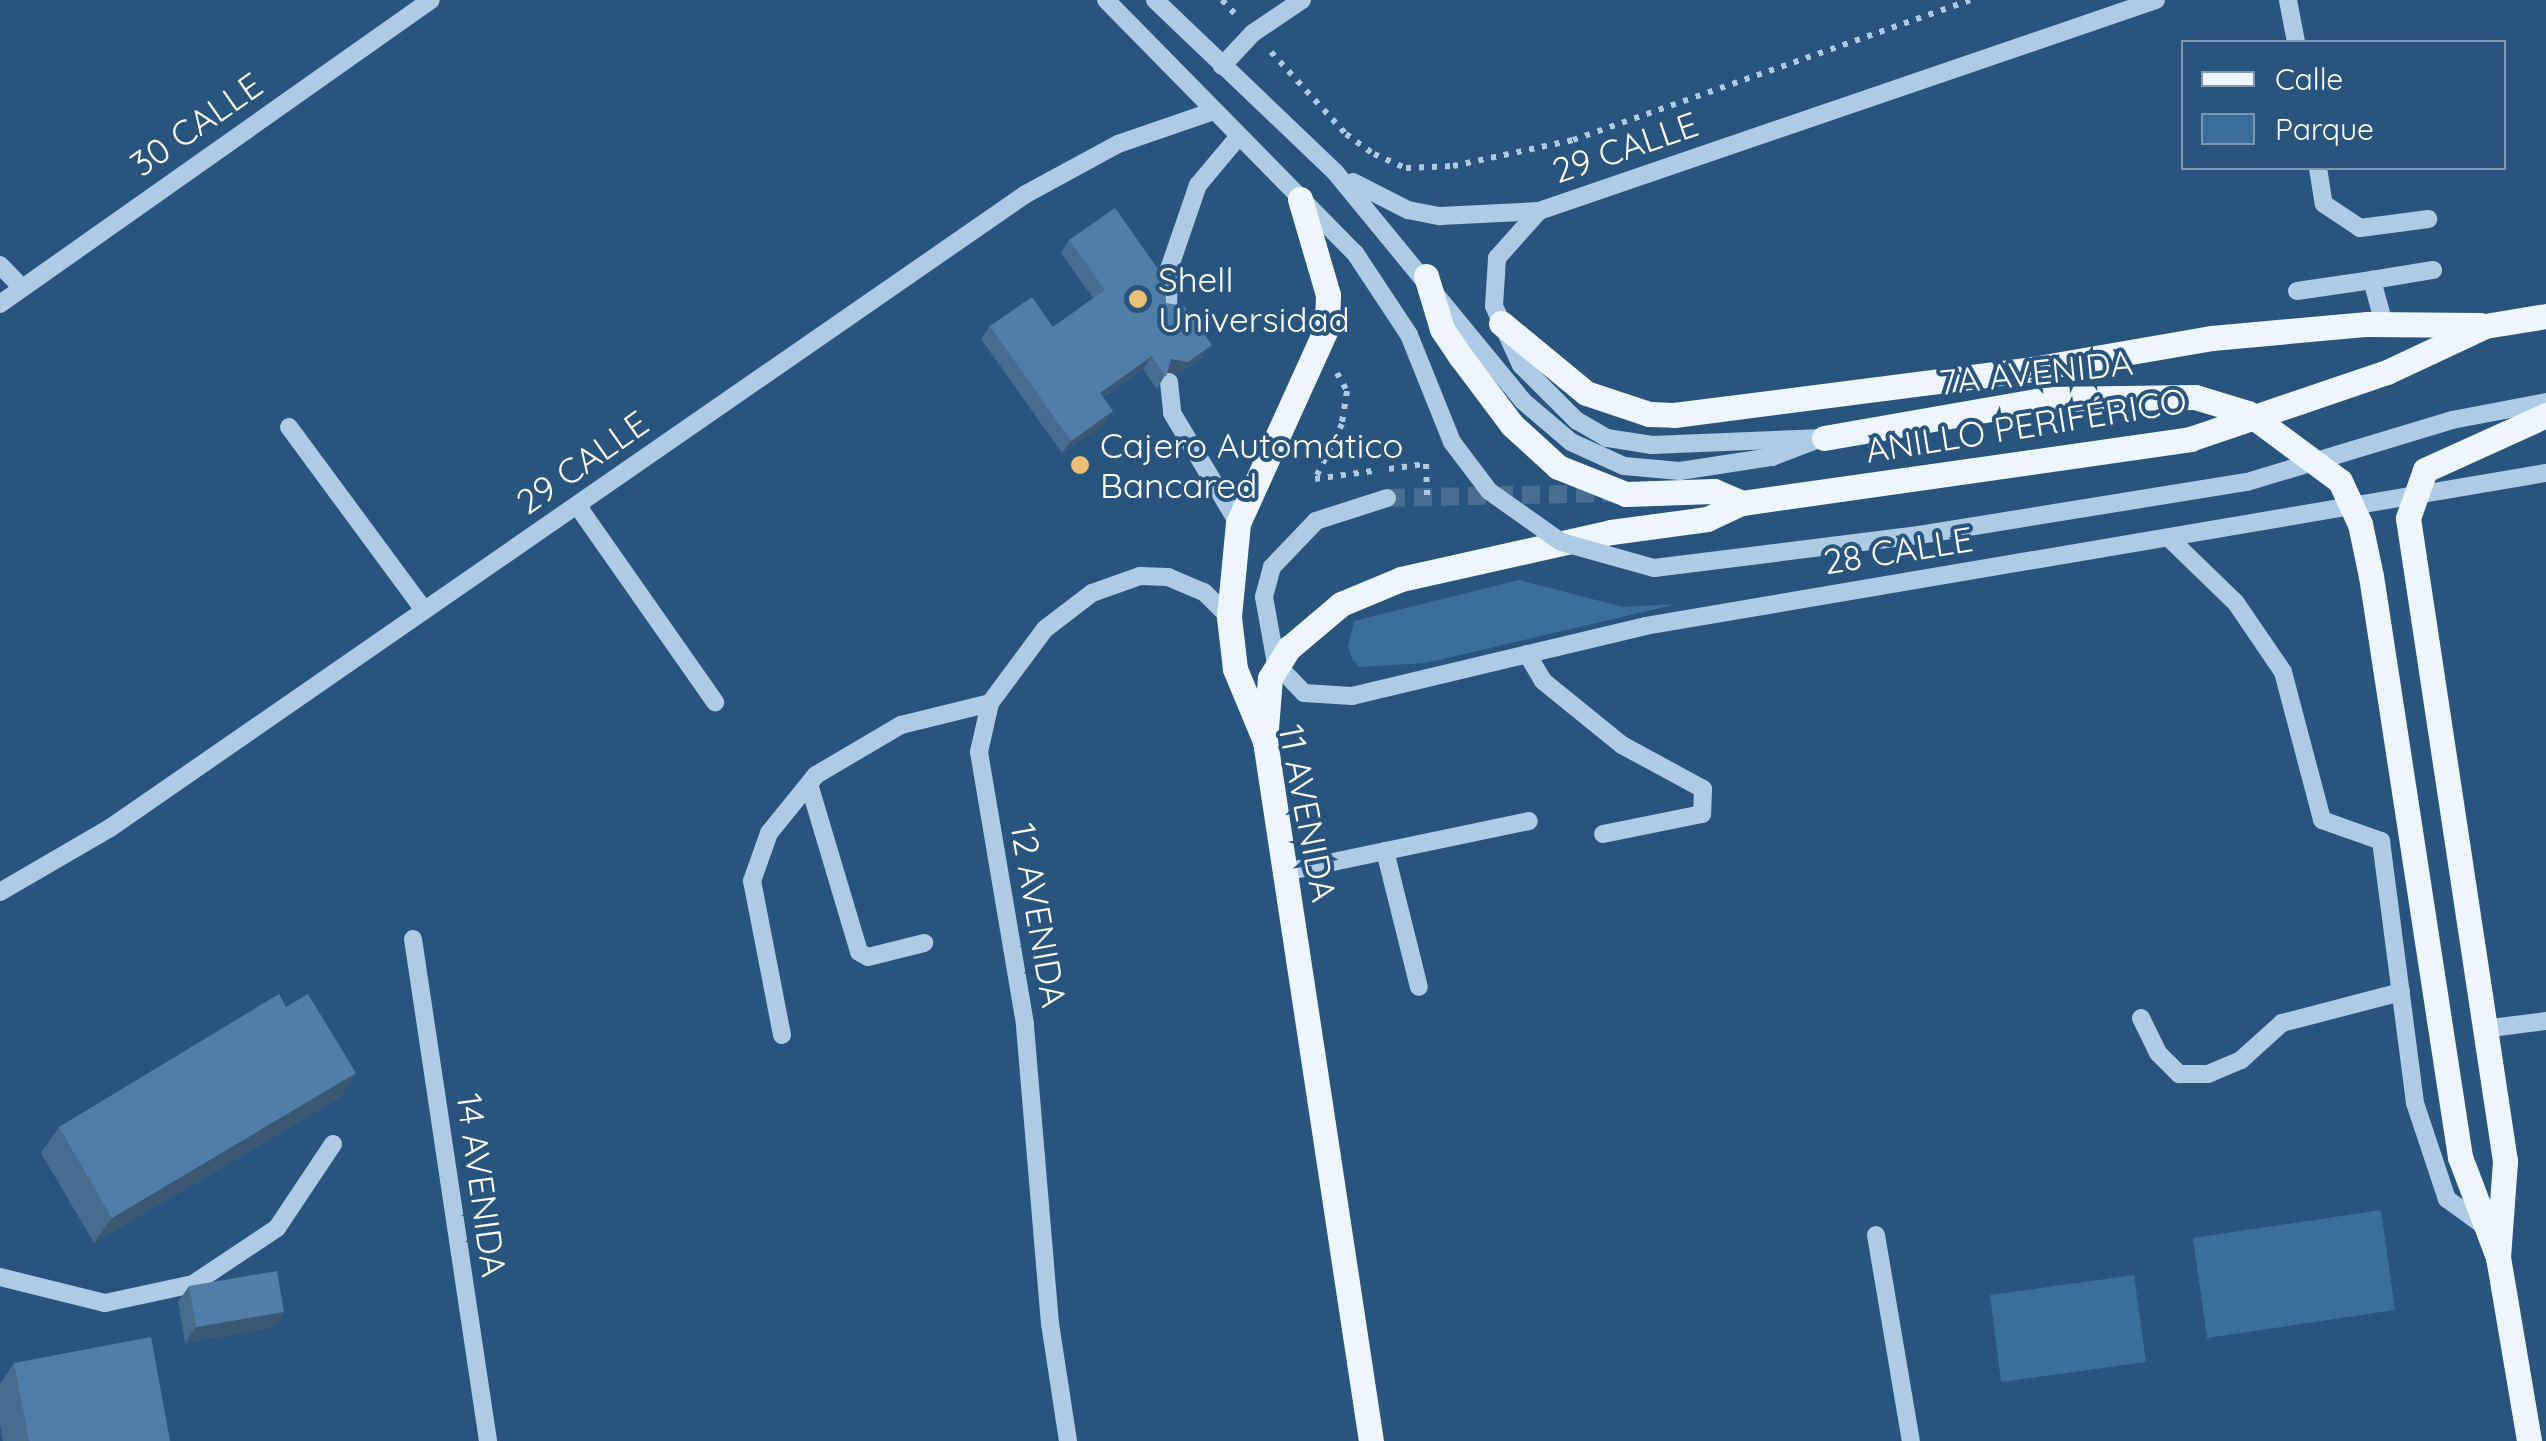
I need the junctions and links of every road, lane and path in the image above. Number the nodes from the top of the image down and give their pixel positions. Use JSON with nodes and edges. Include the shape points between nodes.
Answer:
{"nodes":[{"id":1,"x":431,"y":0,"type":"edge"},
{"id":2,"x":1106,"y":0,"type":"edge"},
{"id":3,"x":1155,"y":0,"type":"edge"},
{"id":4,"x":1222,"y":0,"type":"edge"},
{"id":5,"x":1302,"y":0,"type":"edge"},
{"id":6,"x":1970,"y":0,"type":"edge"},
{"id":7,"x":2156,"y":0,"type":"edge"},
{"id":8,"x":2288,"y":0,"type":"edge"},
{"id":9,"x":1253,"y":33,"type":"junction"},
{"id":10,"x":2296,"y":40,"type":"edge"},
{"id":11,"x":1222,"y":66,"type":"junction"},
{"id":12,"x":1214,"y":111,"type":"junction"},
{"id":13,"x":1238,"y":136,"type":"junction"},
{"id":14,"x":2318,"y":170,"type":"edge"},
{"id":15,"x":1336,"y":172,"type":"junction"},
{"id":16,"x":1300,"y":198,"type":"junction"},
{"id":17,"x":1540,"y":211,"type":"junction"},
{"id":18,"x":2428,"y":220,"type":"dead end"},
{"id":19,"x":0,"y":265,"type":"edge"},
{"id":20,"x":2433,"y":270,"type":"dead end"},
{"id":21,"x":1426,"y":276,"type":"junction"},
{"id":22,"x":2372,"y":280,"type":"junction"},
{"id":23,"x":22,"y":288,"type":"junction"},
{"id":24,"x":2296,"y":292,"type":"dead end"},
{"id":25,"x":0,"y":304,"type":"edge"},
{"id":26,"x":1168,"y":309,"type":"edge"},
{"id":27,"x":2546,"y":316,"type":"edge"},
{"id":28,"x":1501,"y":322,"type":"junction"},
{"id":29,"x":2384,"y":324,"type":"junction"},
{"id":30,"x":2486,"y":326,"type":"junction"},
{"id":31,"x":1316,"y":358,"type":"junction"},
{"id":32,"x":1168,"y":382,"type":"edge"},
{"id":33,"x":2546,"y":402,"type":"edge"},
{"id":34,"x":2546,"y":415,"type":"edge"},
{"id":35,"x":289,"y":427,"type":"dead end"},
{"id":36,"x":1824,"y":438,"type":"junction"},
{"id":37,"x":2546,"y":473,"type":"edge"},
{"id":38,"x":2413,"y":494,"type":"junction"},
{"id":39,"x":1387,"y":498,"type":"tunnel mouth"},
{"id":40,"x":1427,"y":498,"type":"dead end"},
{"id":41,"x":1742,"y":503,"type":"junction"},
{"id":42,"x":577,"y":504,"type":"junction"},
{"id":43,"x":1238,"y":523,"type":"junction"},
{"id":44,"x":2170,"y":539,"type":"junction"},
{"id":45,"x":424,"y":610,"type":"junction"},
{"id":46,"x":1228,"y":617,"type":"junction"},
{"id":47,"x":1527,"y":654,"type":"junction"},
{"id":48,"x":1276,"y":664,"type":"junction"},
{"id":49,"x":715,"y":702,"type":"dead end"},
{"id":50,"x":990,"y":703,"type":"junction"},
{"id":51,"x":1265,"y":742,"type":"junction"},
{"id":52,"x":809,"y":784,"type":"junction"},
{"id":53,"x":1529,"y":822,"type":"dead end"},
{"id":54,"x":1603,"y":834,"type":"dead end"},
{"id":55,"x":1385,"y":851,"type":"junction"},
{"id":56,"x":1285,"y":872,"type":"junction"},
{"id":57,"x":0,"y":892,"type":"edge"},
{"id":58,"x":413,"y":939,"type":"dead end"},
{"id":59,"x":924,"y":943,"type":"dead end"},
{"id":60,"x":1419,"y":987,"type":"dead end"},
{"id":61,"x":2401,"y":992,"type":"junction"},
{"id":62,"x":2142,"y":1018,"type":"dead end"},
{"id":63,"x":2546,"y":1021,"type":"edge"},
{"id":64,"x":2483,"y":1030,"type":"junction"},
{"id":65,"x":782,"y":1035,"type":"dead end"},
{"id":66,"x":333,"y":1144,"type":"dead end"},
{"id":67,"x":2486,"y":1228,"type":"junction"},
{"id":68,"x":1876,"y":1235,"type":"dead end"},
{"id":69,"x":2498,"y":1257,"type":"junction"},
{"id":70,"x":0,"y":1276,"type":"edge"},
{"id":71,"x":488,"y":1441,"type":"edge"},
{"id":72,"x":1068,"y":1441,"type":"edge"},
{"id":73,"x":1372,"y":1441,"type":"edge"},
{"id":74,"x":1910,"y":1441,"type":"edge"},
{"id":75,"x":2529,"y":1441,"type":"edge"}],
"edges":[{"from":1,"to":23,"type":"street","name":"30 CALLE"},
{"from":2,"to":12,"type":"street","name":"11 AVENIDA"},
{"from":3,"to":11,"type":"street"},
{"from":4,"to":9,"type":"path"},
{"from":5,"to":9,"type":"street"},
{"from":6,"to":9,"type":"path","via":[[1574,140],[1453,166],[1406,168],[1374,154],[1346,134]]},
{"from":7,"to":17,"type":"street","name":"29 CALLE"},
{"from":8,"to":10,"type":"street"},
{"from":9,"to":11,"type":"street"},
{"from":11,"to":15,"type":"street"},
{"from":12,"to":13,"type":"street","name":"11 AVENIDA"},
{"from":12,"to":42,"type":"street","name":"29 CALLE","via":[[1118,144],[1026,194]]},
{"from":13,"to":16,"type":"street","name":"11 AVENIDA"},
{"from":13,"to":26,"type":"street","via":[[1198,185],[1169,269]]},
{"from":14,"to":18,"type":"street","via":[[2324,204],[2360,228]]},
{"from":15,"to":17,"type":"street","via":[[1408,210],[1440,216]]},
{"from":15,"to":21,"type":"street"},
{"from":16,"to":31,"type":"main road","name":"11 AVENIDA","via":[[1328,295]]},
{"from":16,"to":33,"type":"street","bridge":true,"via":[[1355,253],[1409,335],[1452,442],[1489,491],[1561,542],[1654,568],[1919,535],[2247,482],[2452,420]]},
{"from":17,"to":28,"type":"street","name":"29 CALLE","via":[[1498,258],[1491,281]]},
{"from":19,"to":23,"type":"street"},
{"from":20,"to":22,"type":"street"},
{"from":21,"to":36,"type":"street","name":"7A AVENIDA","via":[[1523,400],[1592,456],[1644,470],[1680,471],[1772,456]]},
{"from":21,"to":41,"type":"main road","via":[[1442,329],[1461,357],[1512,425],[1558,467],[1626,494],[1714,491]]},
{"from":22,"to":24,"type":"street"},
{"from":22,"to":29,"type":"street"},
{"from":23,"to":25,"type":"street","name":"30 CALLE"},
{"from":27,"to":30,"type":"main road","name":"ANILLO PERIFÉRICO"},
{"from":28,"to":29,"type":"main road","via":[[1586,393],[1649,414],[1674,415],[2032,369],[2212,338]]},
{"from":28,"to":36,"type":"street","name":"29 CALLE","via":[[1521,365],[1549,396],[1608,438],[1652,446]]},
{"from":29,"to":30,"type":"main road"},
{"from":30,"to":41,"type":"main road","name":"ANILLO PERIFÉRICO","via":[[2387,372],[2190,439]]},
{"from":31,"to":40,"type":"path","via":[[1337,372],[1347,391],[1342,424],[1314,479],[1426,464]]},
{"from":31,"to":43,"type":"main road","name":"11 AVENIDA"},
{"from":32,"to":43,"type":"street","via":[[1172,414]]},
{"from":34,"to":38,"type":"main road","via":[[2446,457],[2426,470]]},
{"from":35,"to":45,"type":"street"},
{"from":36,"to":67,"type":"main road","name":"7A AVENIDA","bridge":true,"via":[[2047,399],[2195,396],[2248,413],[2340,481],[2360,524],[2370,576],[2460,1156]]},
{"from":37,"to":38,"type":"street","name":"28 CALLE"},
{"from":38,"to":44,"type":"street","name":"28 CALLE"},
{"from":38,"to":64,"type":"main road","name":"7A AVENIDA","via":[[2409,544]]},
{"from":39,"to":48,"type":"street","via":[[1316,521],[1272,566],[1264,597]]},
{"from":41,"to":48,"type":"main road","name":"ANILLO PERIFÉRICO","via":[[1708,519],[1453,564],[1366,591],[1318,618]]},
{"from":42,"to":45,"type":"street","name":"29 CALLE"},
{"from":42,"to":49,"type":"street"},
{"from":43,"to":46,"type":"main road","name":"11 AVENIDA"},
{"from":44,"to":47,"type":"street","name":"28 CALLE","via":[[1645,626]]},
{"from":44,"to":61,"type":"street","via":[[2236,603],[2284,672],[2296,699],[2310,794],[2322,820],[2381,841]]},
{"from":45,"to":57,"type":"street","name":"29 CALLE","via":[[110,828]]},
{"from":46,"to":50,"type":"street","name":"12 AVENIDA","via":[[1204,592],[1168,577],[1140,576],[1092,593],[1045,629]]},
{"from":46,"to":51,"type":"main road","name":"11 AVENIDA","via":[[1235,669]]},
{"from":47,"to":48,"type":"street","name":"28 CALLE","via":[[1326,699],[1304,694]]},
{"from":47,"to":54,"type":"street","via":[[1543,681],[1622,745],[1703,789],[1702,814]]},
{"from":48,"to":51,"type":"main road"},
{"from":50,"to":52,"type":"street","via":[[901,725]]},
{"from":50,"to":72,"type":"street","name":"12 AVENIDA","via":[[979,752],[1025,1024],[1050,1324]]},
{"from":51,"to":56,"type":"main road","name":"11 AVENIDA"},
{"from":52,"to":59,"type":"street","via":[[858,952],[868,957]]},
{"from":52,"to":65,"type":"street","via":[[769,833],[752,881]]},
{"from":53,"to":55,"type":"street"},
{"from":55,"to":56,"type":"street"},
{"from":55,"to":60,"type":"street"},
{"from":56,"to":73,"type":"main road","name":"11 AVENIDA"},
{"from":58,"to":71,"type":"street","name":"14 AVENIDA"},
{"from":61,"to":62,"type":"street","via":[[2282,1023],[2241,1060],[2208,1074],[2178,1074],[2158,1053]]},
{"from":61,"to":67,"type":"street","via":[[2415,1102],[2436,1169],[2447,1198]]},
{"from":63,"to":64,"type":"street"},
{"from":64,"to":69,"type":"main road","name":"7A AVENIDA","via":[[2506,1161]]},
{"from":66,"to":70,"type":"street","via":[[277,1228],[193,1284],[104,1302]]},
{"from":67,"to":69,"type":"main road","name":"7A AVENIDA"},
{"from":68,"to":74,"type":"street"},
{"from":69,"to":75,"type":"main road","name":"7A AVENIDA"}]}
